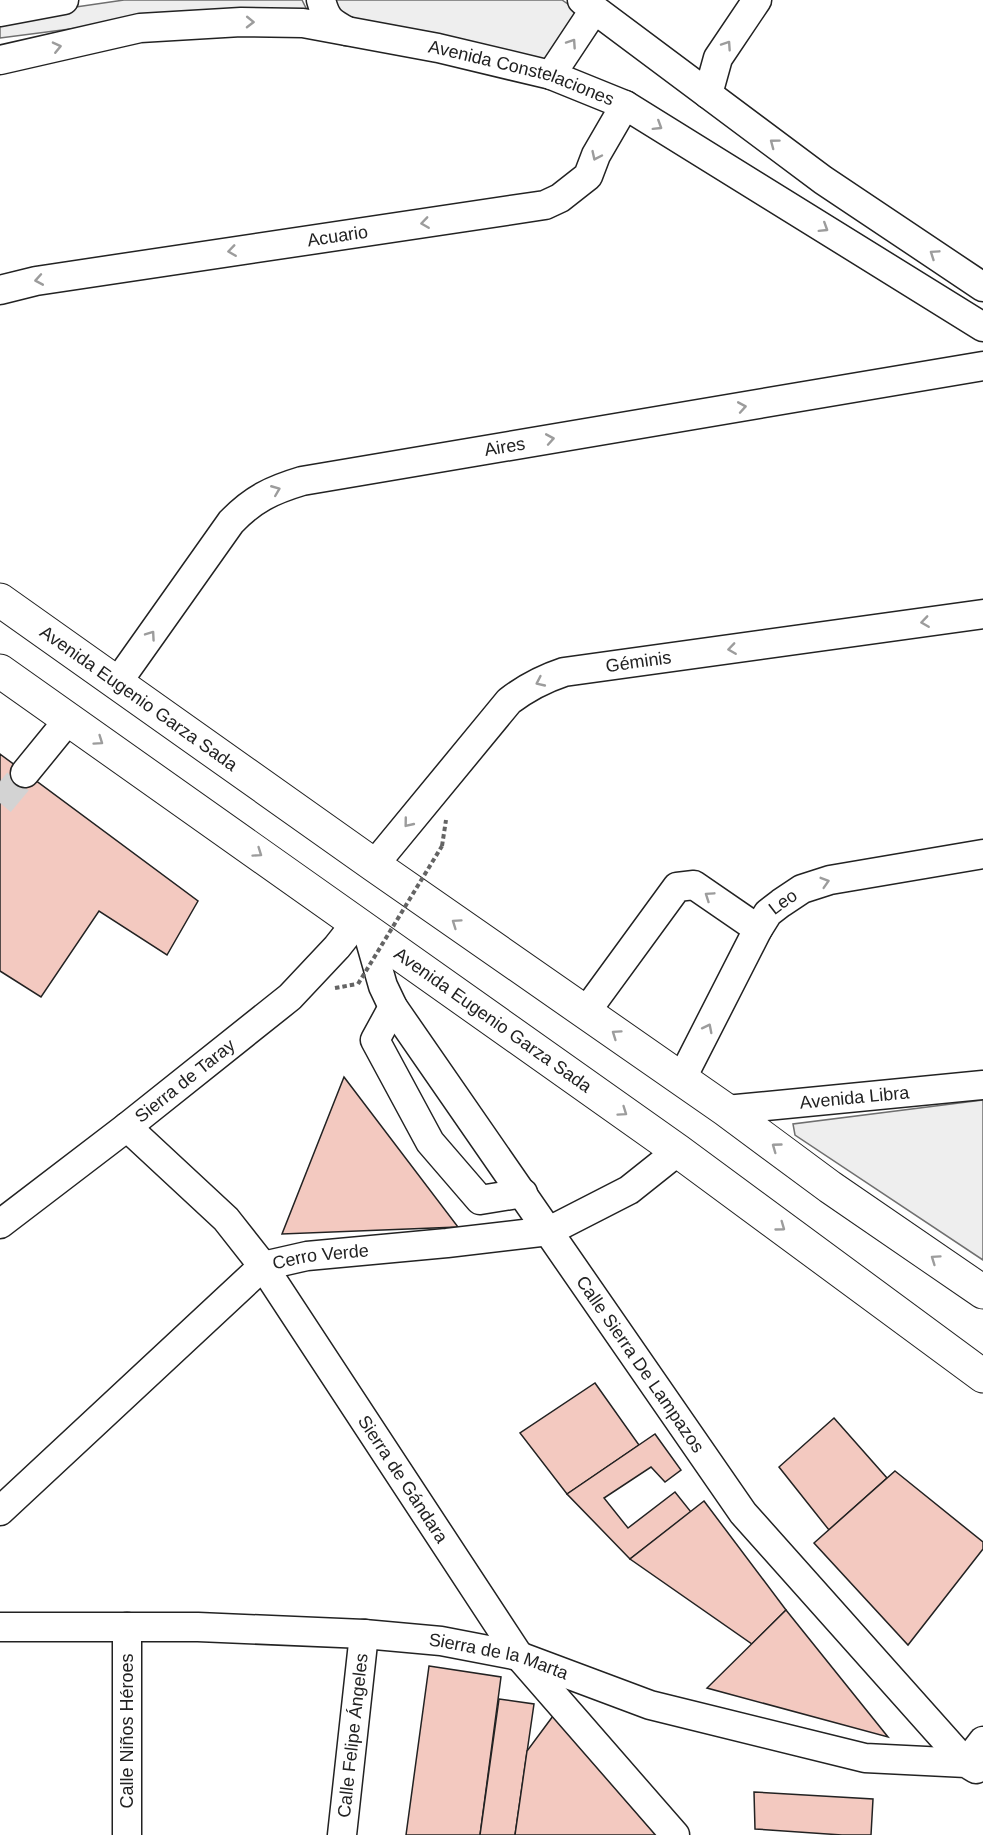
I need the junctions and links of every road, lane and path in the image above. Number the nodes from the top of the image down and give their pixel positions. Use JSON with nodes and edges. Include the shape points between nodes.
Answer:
{"nodes":[{"id":1,"x":64,"y":0,"type":"edge"},
{"id":2,"x":321,"y":0,"type":"edge"},
{"id":3,"x":757,"y":0,"type":"edge"},
{"id":4,"x":588,"y":5,"type":"edge"},
{"id":5,"x":0,"y":12,"type":"edge"},
{"id":6,"x":347,"y":31,"type":"junction"},
{"id":7,"x":0,"y":60,"type":"edge"},
{"id":8,"x":551,"y":75,"type":"junction"},
{"id":9,"x":708,"y":94,"type":"junction"},
{"id":10,"x":625,"y":105,"type":"junction"},
{"id":11,"x":983,"y":287,"type":"edge"},
{"id":12,"x":0,"y":290,"type":"edge"},
{"id":13,"x":983,"y":327,"type":"edge"},
{"id":14,"x":983,"y":366,"type":"edge"},
{"id":15,"x":0,"y":600,"type":"edge"},
{"id":16,"x":983,"y":614,"type":"edge"},
{"id":17,"x":0,"y":671,"type":"edge"},
{"id":18,"x":117,"y":683,"type":"junction"},
{"id":19,"x":69,"y":719,"type":"junction"},
{"id":20,"x":25,"y":773,"type":"tunnel mouth"},
{"id":21,"x":442,"y":846,"type":"dead end"},
{"id":22,"x":983,"y":854,"type":"edge"},
{"id":23,"x":374,"y":865,"type":"junction"},
{"id":24,"x":361,"y":926,"type":"junction"},
{"id":25,"x":758,"y":929,"type":"junction"},
{"id":26,"x":358,"y":984,"type":"dead end"},
{"id":27,"x":393,"y":1007,"type":"junction"},
{"id":28,"x":585,"y":1013,"type":"junction"},
{"id":29,"x":681,"y":1080,"type":"junction"},
{"id":30,"x":983,"y":1084,"type":"edge"},
{"id":31,"x":726,"y":1110,"type":"junction"},
{"id":32,"x":127,"y":1127,"type":"junction"},
{"id":33,"x":678,"y":1150,"type":"junction"},
{"id":34,"x":523,"y":1193,"type":"junction"},
{"id":35,"x":0,"y":1224,"type":"edge"},
{"id":36,"x":549,"y":1231,"type":"junction"},
{"id":37,"x":263,"y":1266,"type":"junction"},
{"id":38,"x":983,"y":1292,"type":"edge"},
{"id":39,"x":983,"y":1376,"type":"edge"},
{"id":40,"x":0,"y":1511,"type":"edge"},
{"id":41,"x":0,"y":1627,"type":"edge"},
{"id":42,"x":127,"y":1627,"type":"junction"},
{"id":43,"x":364,"y":1634,"type":"junction"},
{"id":44,"x":519,"y":1656,"type":"junction"},
{"id":45,"x":977,"y":1759,"type":"edge"},
{"id":46,"x":128,"y":1835,"type":"edge"},
{"id":47,"x":342,"y":1835,"type":"edge"},
{"id":48,"x":675,"y":1835,"type":"edge"}],
"edges":[{"from":1,"to":5,"type":"street"},
{"from":2,"to":6,"type":"street","via":[[331,22]]},
{"from":9,"to":3,"type":"street","one_way":true,"via":[[718,58]]},
{"from":8,"to":4,"type":"street","one_way":true},
{"from":4,"to":9,"type":"street"},
{"from":7,"to":6,"type":"street","name":"Avenida Constelaciones","one_way":true,"via":[[140,28],[251,22],[303,23]]},
{"from":6,"to":8,"type":"street","name":"Avenida Constelaciones"},
{"from":8,"to":10,"type":"street","name":"Avenida Constelaciones"},
{"from":11,"to":9,"type":"street","one_way":true,"via":[[823,180]]},
{"from":10,"to":12,"type":"street","name":"Acuario","one_way":true,"via":[[596,154],[588,176],[545,205],[36,280]]},
{"from":10,"to":13,"type":"street","name":"Avenida Constelaciones","one_way":true},
{"from":18,"to":14,"type":"street","name":"Aires","one_way":true,"via":[[231,522],[245,508],[281,487]]},
{"from":15,"to":18,"type":"highway","name":"Avenida Eugenio Garza Sada"},
{"from":16,"to":23,"type":"street","name":"Géminis","one_way":true,"via":[[564,672],[545,679],[509,701]]},
{"from":17,"to":19,"type":"highway","name":"Avenida Eugenio Garza Sada"},
{"from":18,"to":23,"type":"highway","name":"Avenida Eugenio Garza Sada"},
{"from":19,"to":20,"type":"street"},
{"from":19,"to":24,"type":"highway","name":"Avenida Eugenio Garza Sada","one_way":true},
{"from":21,"to":26,"type":"path","bridge":true},
{"from":25,"to":22,"type":"street","name":"Leo","one_way":true,"via":[[768,913],[781,903],[830,880]]},
{"from":28,"to":23,"type":"highway","name":"Avenida Eugenio Garza Sada","one_way":true},
{"from":24,"to":27,"type":"street","name":"Calle Sierra De Lampazos"},
{"from":24,"to":32,"type":"street","name":"Sierra de Taray","via":[[291,997]]},
{"from":24,"to":33,"type":"highway","name":"Avenida Eugenio Garza Sada","one_way":true},
{"from":25,"to":28,"type":"street","one_way":true,"via":[[694,885],[677,887]]},
{"from":29,"to":25,"type":"street","name":"Leo","one_way":true},
{"from":27,"to":34,"type":"street","name":"Calle Sierra De Lampazos"},
{"from":27,"to":34,"type":"street","via":[[375,1040],[429,1142],[480,1200]]},
{"from":29,"to":28,"type":"highway","name":"Avenida Eugenio Garza Sada","one_way":true},
{"from":29,"to":31,"type":"highway","name":"Avenida Eugenio Garza Sada"},
{"from":30,"to":31,"type":"street","name":"Avenida Libra"},
{"from":38,"to":31,"type":"highway","name":"Avenida Eugenio Garza Sada","one_way":true},
{"from":32,"to":35,"type":"street","name":"Sierra de Taray"},
{"from":32,"to":37,"type":"street","name":"Sierra de Gándara","via":[[226,1219]]},
{"from":33,"to":36,"type":"street","name":"Cerro Verde","via":[[628,1190]]},
{"from":33,"to":39,"type":"highway","name":"Avenida Eugenio Garza Sada","one_way":true},
{"from":34,"to":36,"type":"street","name":"Calle Sierra De Lampazos"},
{"from":36,"to":37,"type":"street","name":"Cerro Verde","via":[[308,1256]]},
{"from":36,"to":45,"type":"street","name":"Calle Sierra De Lampazos","via":[[743,1513]]},
{"from":37,"to":40,"type":"street","name":"Cerro Verde"},
{"from":37,"to":44,"type":"street","name":"Sierra de Gándara"},
{"from":41,"to":42,"type":"street","name":"Sierra de la Marta"},
{"from":42,"to":43,"type":"street","name":"Sierra de la Marta"},
{"from":42,"to":46,"type":"street","name":"Calle Niños Héroes"},
{"from":43,"to":44,"type":"street","name":"Sierra de la Marta","via":[[441,1641]]},
{"from":43,"to":47,"type":"street","name":"Calle Felipe Ángeles"},
{"from":44,"to":45,"type":"street","name":"Sierra de la Marta","via":[[650,1706],[865,1758]]},
{"from":44,"to":48,"type":"street","name":"Sierra de Gándara"}]}
